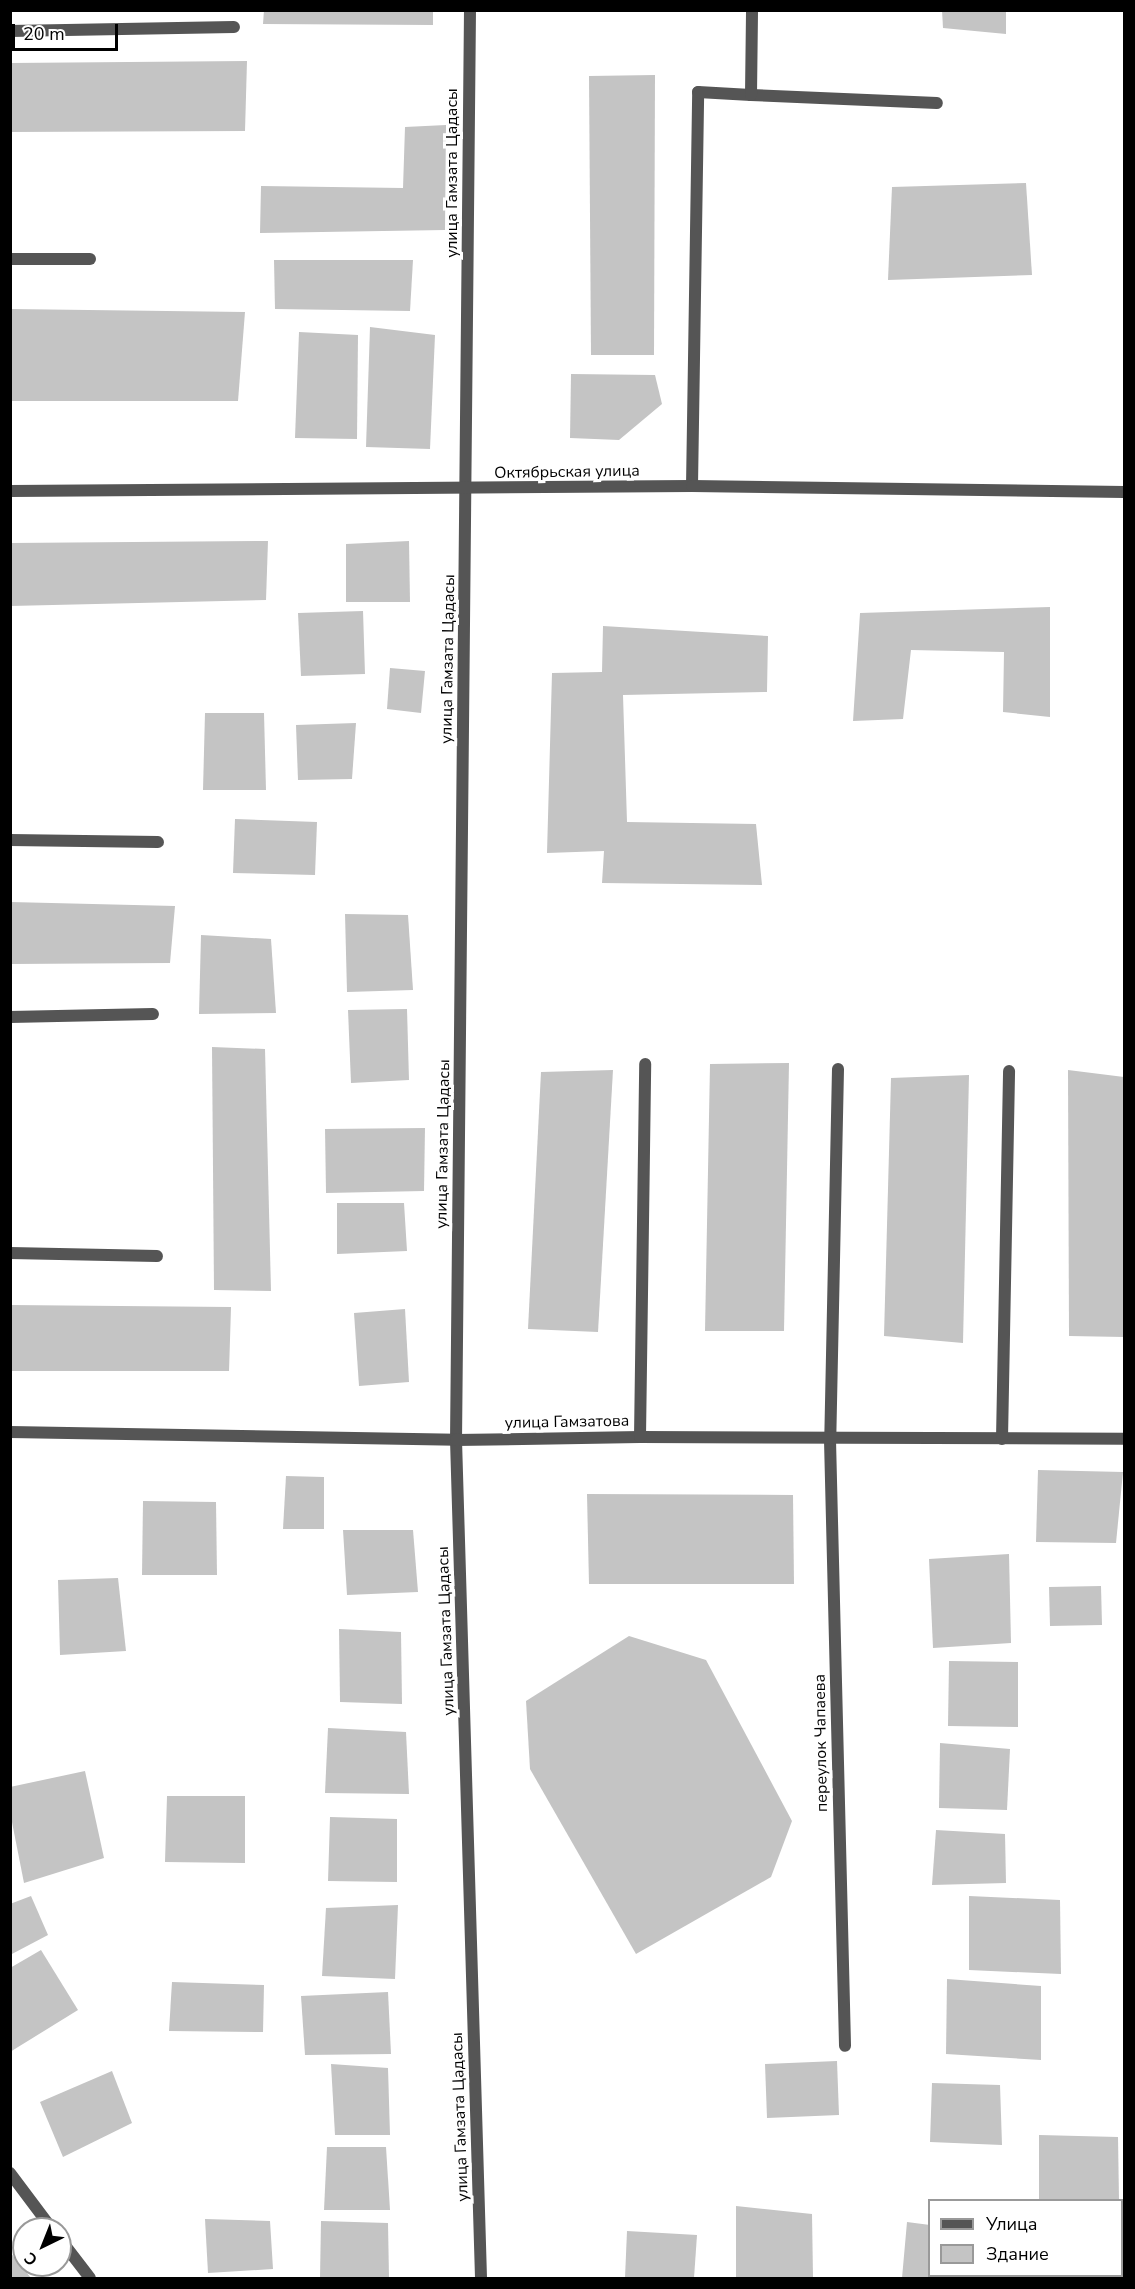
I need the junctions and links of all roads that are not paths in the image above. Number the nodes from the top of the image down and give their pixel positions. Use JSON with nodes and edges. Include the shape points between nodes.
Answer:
{"nodes":[{"id":1,"x":470,"y":10,"type":"edge"},
{"id":2,"x":752,"y":10,"type":"edge"},
{"id":3,"x":234,"y":27,"type":"dead end"},
{"id":4,"x":10,"y":31,"type":"edge"},
{"id":5,"x":751,"y":95,"type":"junction"},
{"id":6,"x":937,"y":103,"type":"dead end"},
{"id":7,"x":10,"y":258,"type":"edge"},
{"id":8,"x":90,"y":259,"type":"dead end"},
{"id":9,"x":692,"y":486,"type":"junction"},
{"id":10,"x":467,"y":490,"type":"junction"},
{"id":11,"x":10,"y":491,"type":"edge"},
{"id":12,"x":1125,"y":492,"type":"edge"},
{"id":13,"x":10,"y":840,"type":"edge"},
{"id":14,"x":158,"y":842,"type":"dead end"},
{"id":15,"x":153,"y":1014,"type":"dead end"},
{"id":16,"x":10,"y":1017,"type":"edge"},
{"id":17,"x":645,"y":1064,"type":"dead end"},
{"id":18,"x":838,"y":1069,"type":"dead end"},
{"id":19,"x":1009,"y":1071,"type":"dead end"},
{"id":20,"x":10,"y":1253,"type":"edge"},
{"id":21,"x":157,"y":1256,"type":"dead end"},
{"id":22,"x":10,"y":1432,"type":"edge"},
{"id":23,"x":640,"y":1437,"type":"junction"},
{"id":24,"x":1002,"y":1439,"type":"junction"},
{"id":25,"x":1125,"y":1439,"type":"edge"},
{"id":26,"x":456,"y":1440,"type":"junction"},
{"id":27,"x":830,"y":1440,"type":"junction"},
{"id":28,"x":845,"y":2046,"type":"dead end"},
{"id":29,"x":10,"y":2173,"type":"edge"},
{"id":30,"x":43,"y":2217,"type":"edge"},
{"id":31,"x":72,"y":2255,"type":"edge"},
{"id":32,"x":90,"y":2278,"type":"edge"},
{"id":33,"x":481,"y":2278,"type":"edge"}],
"edges":[{"from":1,"to":10,"type":"street","name":"улица Гамзата Цадасы"},
{"from":2,"to":5,"type":"street"},
{"from":3,"to":4,"type":"street"},
{"from":5,"to":6,"type":"street"},
{"from":5,"to":9,"type":"street","via":[[698,92]]},
{"from":7,"to":8,"type":"street"},
{"from":9,"to":10,"type":"street","name":"Октябрьская улица"},
{"from":9,"to":12,"type":"street","name":"Октябрьская улица"},
{"from":10,"to":11,"type":"street","name":"Октябрьская улица"},
{"from":10,"to":26,"type":"street","name":"улица Гамзата Цадасы"},
{"from":13,"to":14,"type":"street"},
{"from":15,"to":16,"type":"street"},
{"from":17,"to":23,"type":"street"},
{"from":18,"to":27,"type":"street","name":"переулок Чапаева"},
{"from":19,"to":24,"type":"street"},
{"from":20,"to":21,"type":"street"},
{"from":22,"to":26,"type":"street","name":"улица Гамзатова"},
{"from":23,"to":26,"type":"street","name":"улица Гамзатова"},
{"from":23,"to":27,"type":"street","name":"улица Гамзатова"},
{"from":24,"to":25,"type":"street","name":"улица Гамзатова"},
{"from":24,"to":27,"type":"street","name":"улица Гамзатова"},
{"from":26,"to":33,"type":"street","name":"улица Гамзата Цадасы"},
{"from":27,"to":28,"type":"street","name":"переулок Чапаева"},
{"from":29,"to":30,"type":"street"},
{"from":31,"to":32,"type":"street"}]}
